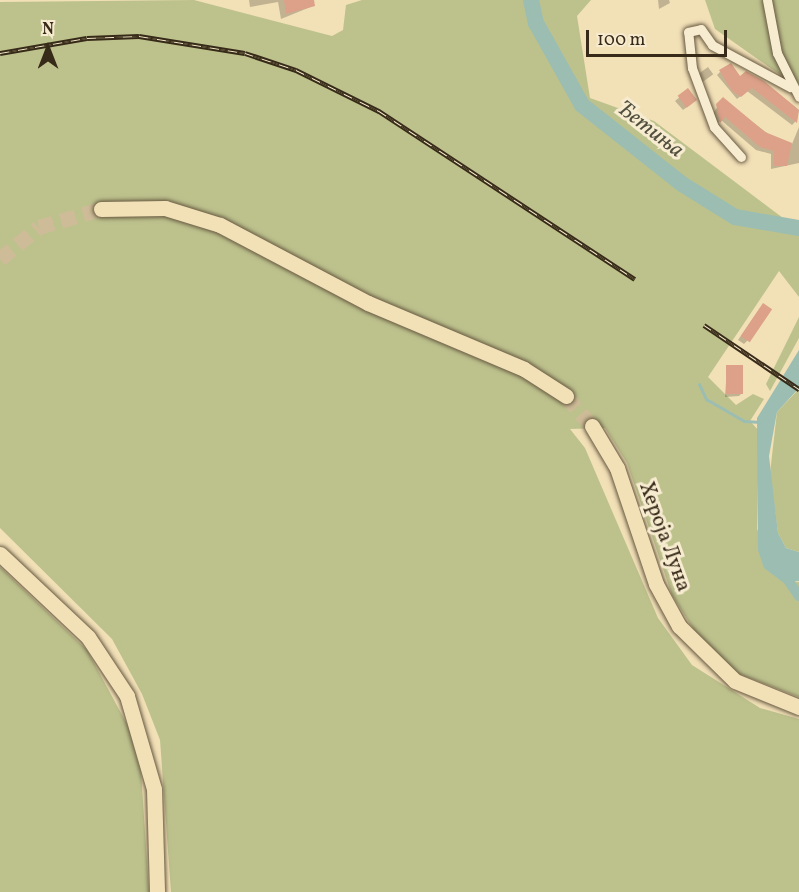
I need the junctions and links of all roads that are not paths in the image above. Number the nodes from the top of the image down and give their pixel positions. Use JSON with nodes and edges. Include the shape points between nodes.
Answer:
{"nodes":[{"id":1,"x":768,"y":0,"type":"edge"},
{"id":2,"x":790,"y":87,"type":"junction"},
{"id":3,"x":799,"y":97,"type":"edge"},
{"id":4,"x":741,"y":158,"type":"dead end"},
{"id":5,"x":101,"y":209,"type":"tunnel mouth"},
{"id":6,"x":566,"y":396,"type":"tunnel mouth"},
{"id":7,"x":592,"y":426,"type":"tunnel mouth"},
{"id":8,"x":0,"y":554,"type":"edge"},
{"id":9,"x":799,"y":707,"type":"edge"},
{"id":10,"x":157,"y":892,"type":"edge"}],
"edges":[{"from":1,"to":2,"type":"street"},
{"from":2,"to":3,"type":"street"},
{"from":2,"to":4,"type":"street","via":[[712,45],[701,29],[688,32],[692,68],[714,128]]},
{"from":5,"to":6,"type":"main road","via":[[165,208],[220,225],[368,303],[524,369]]},
{"from":7,"to":9,"type":"main road","name":"Хероја Луна","via":[[617,468],[656,584],[678,626],[735,681]]},
{"from":8,"to":10,"type":"main road","via":[[88,637],[127,696],[154,789]]}]}
